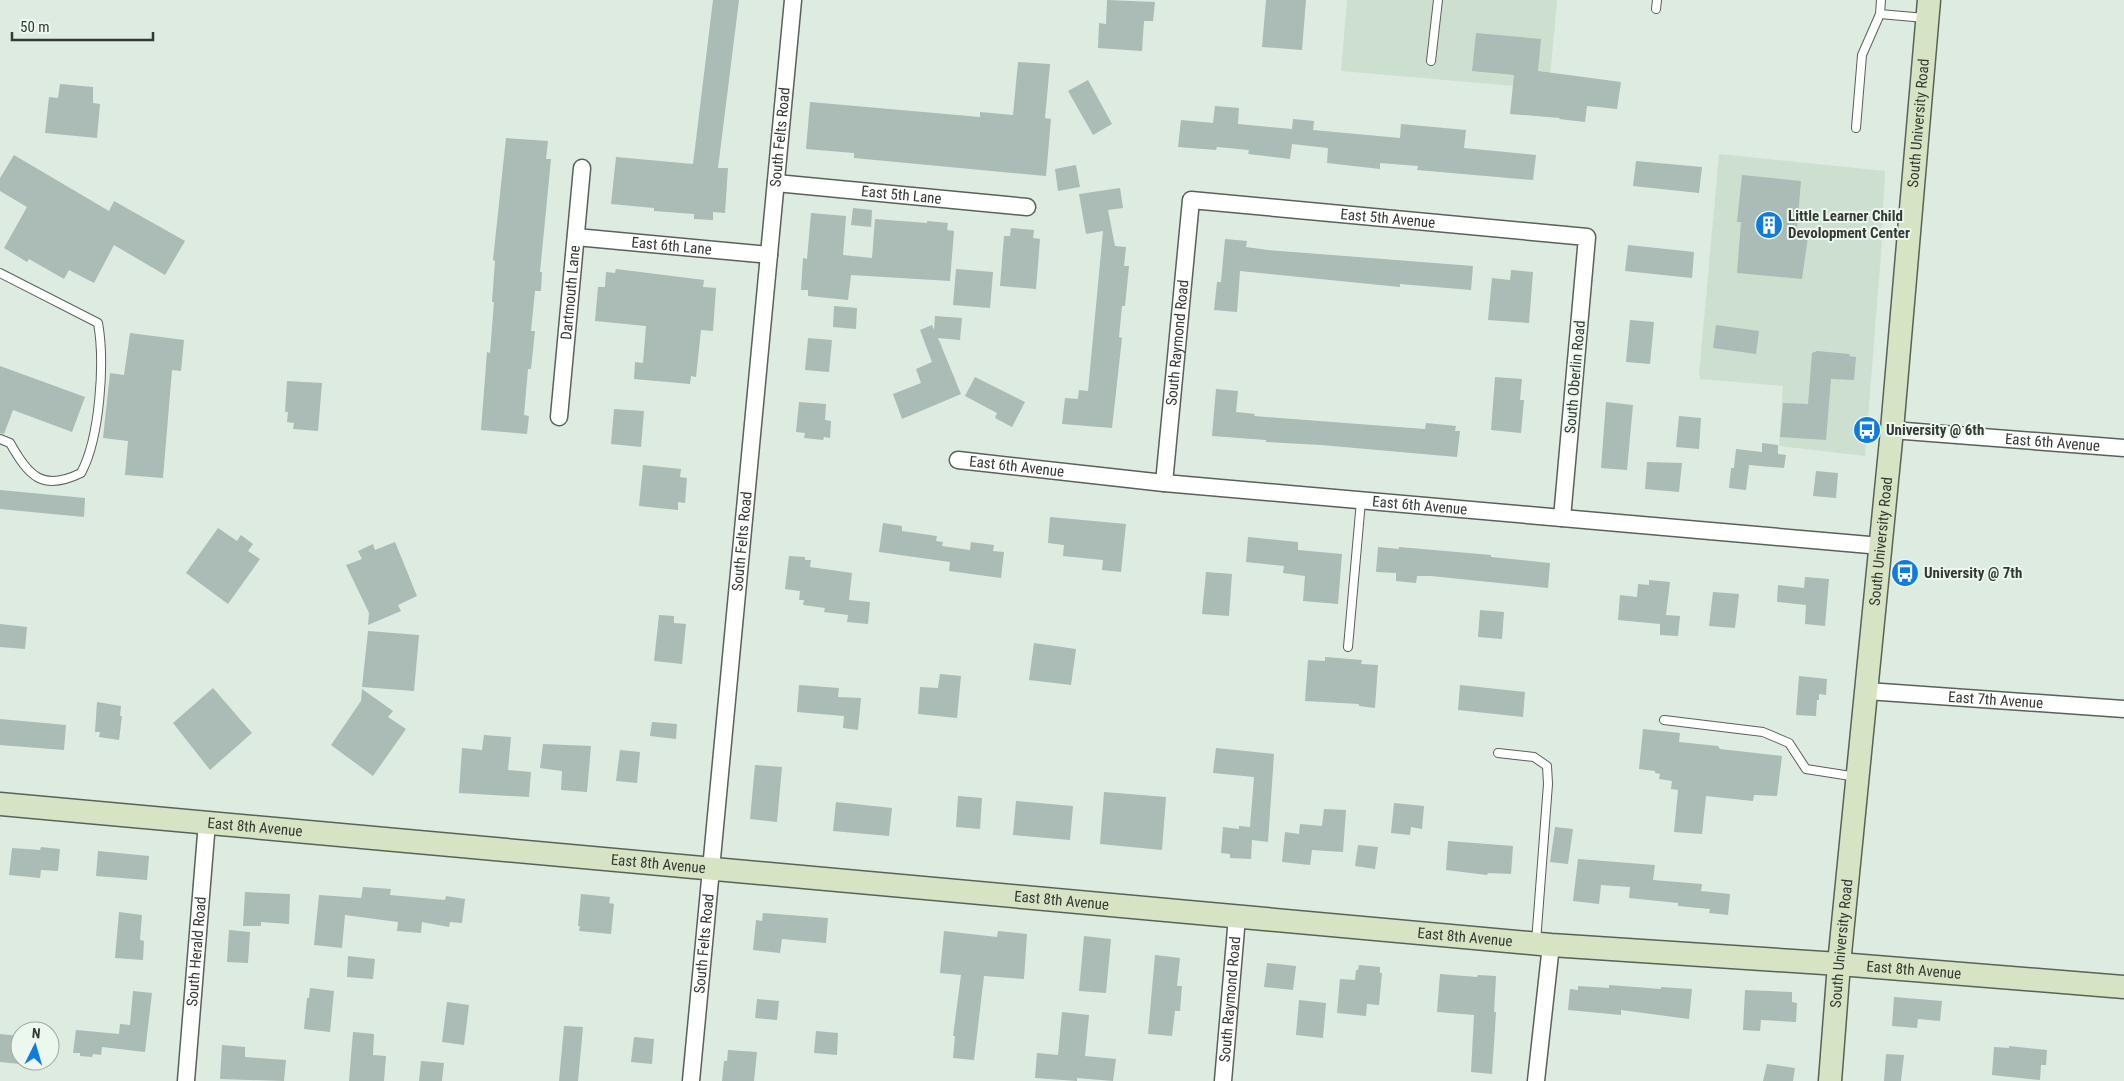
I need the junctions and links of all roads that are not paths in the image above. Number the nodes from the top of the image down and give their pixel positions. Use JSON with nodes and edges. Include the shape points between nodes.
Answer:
{"nodes":[{"id":1,"x":793,"y":0,"type":"edge"},
{"id":2,"x":1438,"y":0,"type":"edge"},
{"id":3,"x":1657,"y":0,"type":"edge"},
{"id":4,"x":1881,"y":0,"type":"edge"},
{"id":5,"x":1656,"y":9,"type":"dead end"},
{"id":6,"x":1928,"y":9,"type":"edge"},
{"id":7,"x":1880,"y":14,"type":"junction"},
{"id":8,"x":1431,"y":61,"type":"dead end"},
{"id":9,"x":1856,"y":128,"type":"dead end"},
{"id":10,"x":582,"y":168,"type":"dead end"},
{"id":11,"x":776,"y":183,"type":"junction"},
{"id":12,"x":1190,"y":200,"type":"joint"},
{"id":13,"x":1027,"y":207,"type":"dead end"},
{"id":14,"x":576,"y":237,"type":"junction"},
{"id":15,"x":1587,"y":237,"type":"joint"},
{"id":16,"x":769,"y":255,"type":"junction"},
{"id":17,"x":0,"y":273,"type":"edge"},
{"id":18,"x":559,"y":417,"type":"dead end"},
{"id":19,"x":1892,"y":430,"type":"junction"},
{"id":20,"x":0,"y":439,"type":"edge"},
{"id":21,"x":2124,"y":448,"type":"edge"},
{"id":22,"x":958,"y":460,"type":"dead end"},
{"id":23,"x":1164,"y":484,"type":"junction"},
{"id":24,"x":1361,"y":501,"type":"junction"},
{"id":25,"x":1562,"y":518,"type":"junction"},
{"id":26,"x":1881,"y":546,"type":"junction"},
{"id":27,"x":1348,"y":647,"type":"dead end"},
{"id":28,"x":1867,"y":691,"type":"junction"},
{"id":29,"x":2124,"y":709,"type":"edge"},
{"id":30,"x":1664,"y":720,"type":"dead end"},
{"id":31,"x":1498,"y":753,"type":"dead end"},
{"id":32,"x":1859,"y":777,"type":"junction"},
{"id":33,"x":0,"y":804,"type":"edge"},
{"id":34,"x":207,"y":822,"type":"junction"},
{"id":35,"x":712,"y":868,"type":"junction"},
{"id":36,"x":1237,"y":918,"type":"junction"},
{"id":37,"x":1543,"y":944,"type":"junction"},
{"id":38,"x":1839,"y":964,"type":"junction"},
{"id":39,"x":2124,"y":988,"type":"edge"},
{"id":40,"x":186,"y":1081,"type":"edge"},
{"id":41,"x":691,"y":1081,"type":"edge"},
{"id":42,"x":1223,"y":1081,"type":"edge"},
{"id":43,"x":1536,"y":1081,"type":"edge"},
{"id":44,"x":1830,"y":1081,"type":"edge"}],
"edges":[{"from":1,"to":11,"type":"street","name":"South Felts Road"},
{"from":2,"to":8,"type":"lane"},
{"from":3,"to":5,"type":"lane"},
{"from":4,"to":7,"type":"lane"},
{"from":6,"to":7,"type":"lane"},
{"from":6,"to":19,"type":"street","name":"South University Road"},
{"from":7,"to":9,"type":"lane","via":[[1862,54]]},
{"from":10,"to":14,"type":"street","name":"Dartmouth Lane"},
{"from":11,"to":13,"type":"street","name":"East 5th Lane"},
{"from":11,"to":16,"type":"street","name":"South Felts Road"},
{"from":12,"to":15,"type":"street","name":"East 5th Avenue"},
{"from":12,"to":23,"type":"street","name":"South Raymond Road"},
{"from":14,"to":16,"type":"street","name":"East 6th Lane"},
{"from":14,"to":18,"type":"street","name":"Dartmouth Lane"},
{"from":15,"to":25,"type":"street","name":"South Oberlin Road"},
{"from":16,"to":35,"type":"street","name":"South Felts Road"},
{"from":17,"to":20,"type":"lane","via":[[98,322],[101,341],[101,389],[89,459],[81,473],[57,483],[38,478],[22,465],[10,443]]},
{"from":19,"to":21,"type":"street","name":"East 6th Avenue"},
{"from":19,"to":26,"type":"street","name":"South University Road"},
{"from":22,"to":23,"type":"street","name":"East 6th Avenue"},
{"from":23,"to":24,"type":"street","name":"East 6th Avenue"},
{"from":24,"to":25,"type":"street","name":"East 6th Avenue"},
{"from":24,"to":27,"type":"lane"},
{"from":25,"to":26,"type":"street","name":"East 6th Avenue"},
{"from":26,"to":28,"type":"street","name":"South University Road"},
{"from":28,"to":29,"type":"street","name":"East 7th Avenue"},
{"from":28,"to":32,"type":"street","name":"South University Road"},
{"from":30,"to":32,"type":"lane","via":[[1762,732],[1788,743],[1806,769]]},
{"from":31,"to":37,"type":"lane","via":[[1534,757],[1547,766]]},
{"from":32,"to":38,"type":"street","name":"South University Road"},
{"from":33,"to":34,"type":"street","name":"East 8th Avenue"},
{"from":34,"to":35,"type":"street","name":"East 8th Avenue"},
{"from":34,"to":40,"type":"street","name":"South Herald Road"},
{"from":35,"to":36,"type":"street","name":"East 8th Avenue"},
{"from":35,"to":41,"type":"street","name":"South Felts Road"},
{"from":36,"to":37,"type":"street","name":"East 8th Avenue"},
{"from":36,"to":42,"type":"street","name":"South Raymond Road"},
{"from":37,"to":38,"type":"street","name":"East 8th Avenue"},
{"from":37,"to":43,"type":"street"},
{"from":38,"to":39,"type":"street","name":"East 8th Avenue"},
{"from":38,"to":44,"type":"street","name":"South University Road"}]}
